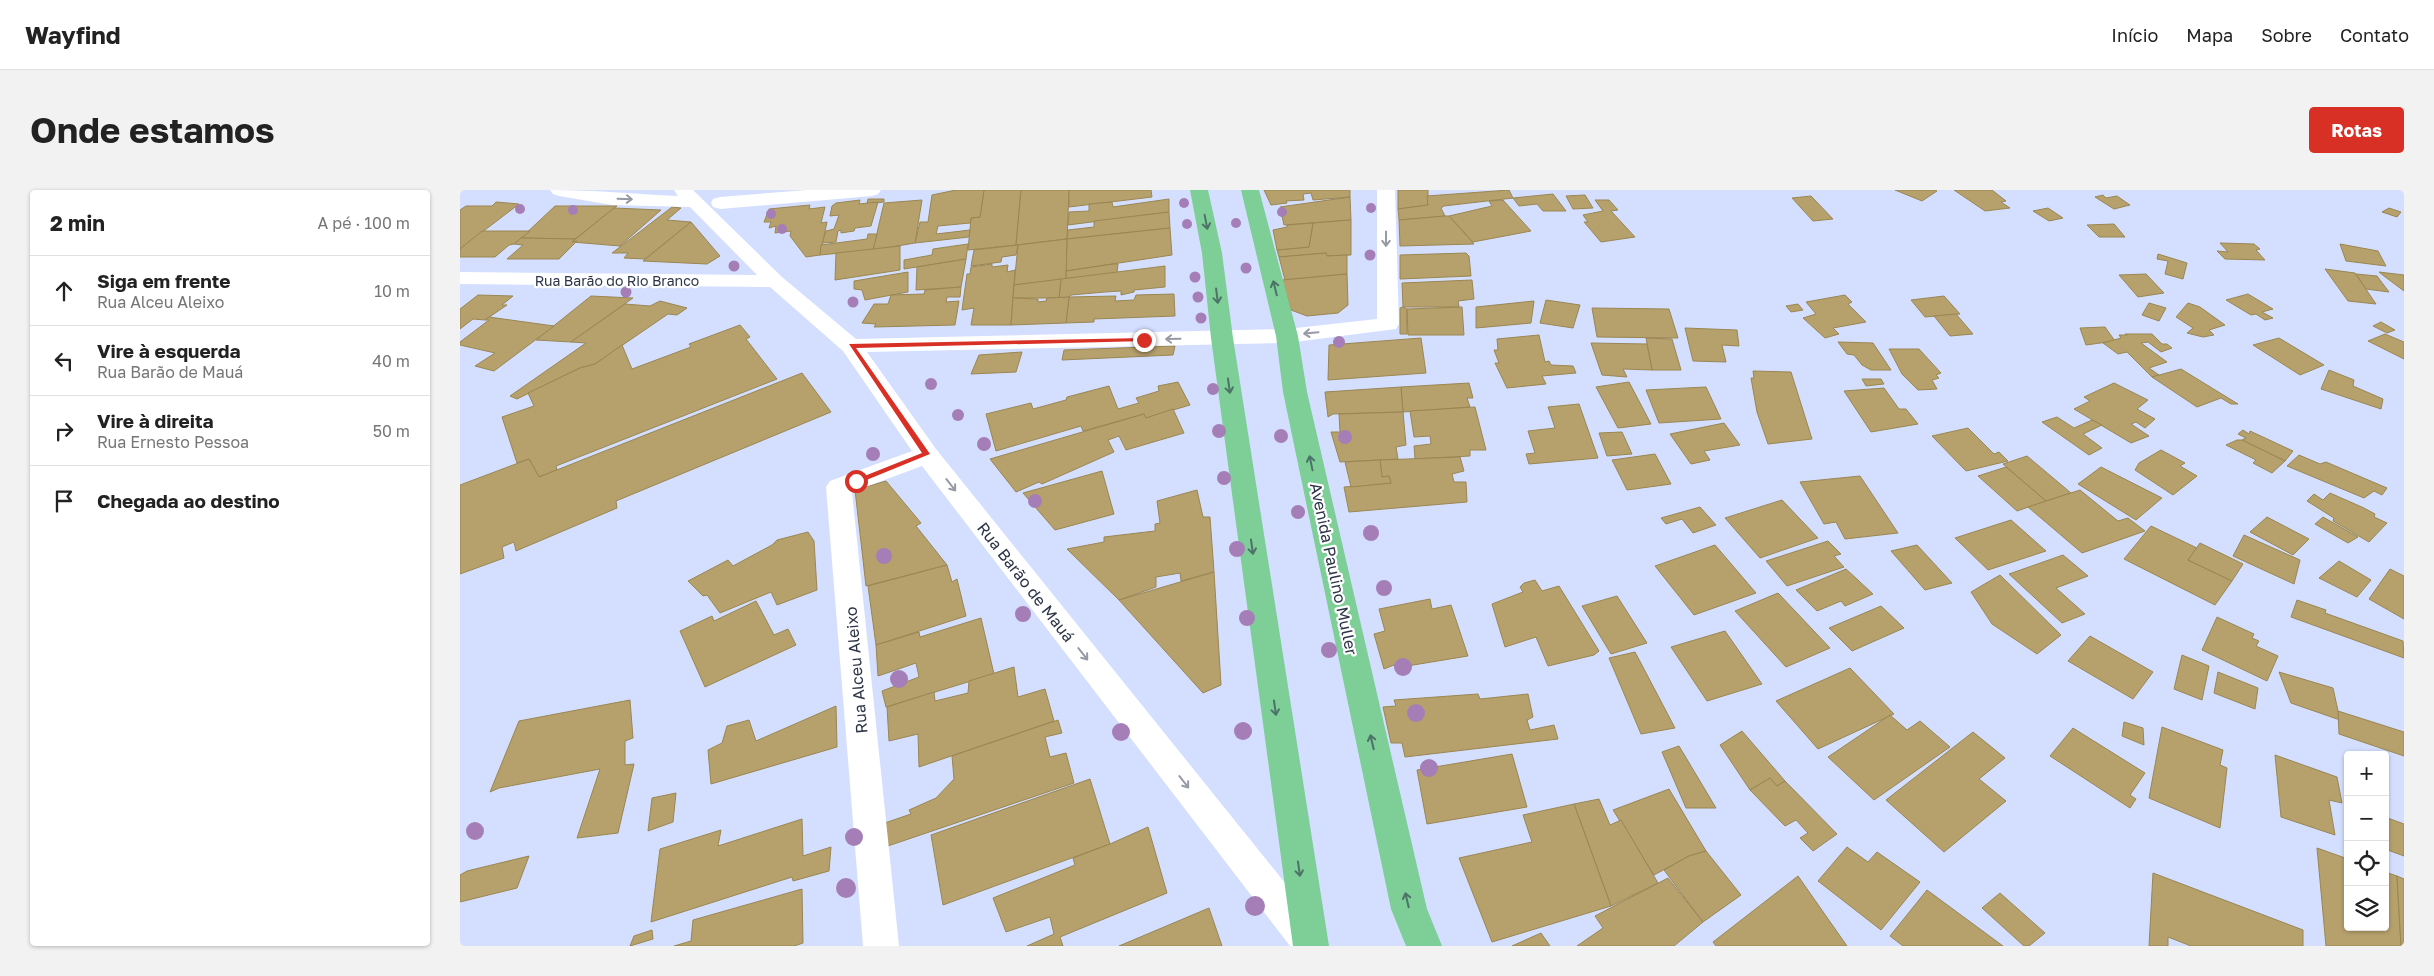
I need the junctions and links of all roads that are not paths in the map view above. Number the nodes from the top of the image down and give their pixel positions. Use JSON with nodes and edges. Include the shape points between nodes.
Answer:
{"nodes":[{"id":1,"x":559,"y":190,"type":"edge"},
{"id":2,"x":872,"y":190,"type":"edge"},
{"id":3,"x":1199,"y":190,"type":"edge"},
{"id":4,"x":1250,"y":190,"type":"edge"},
{"id":5,"x":1386,"y":190,"type":"edge"},
{"id":6,"x":690,"y":196,"type":"edge"},
{"id":7,"x":722,"y":197,"type":"edge"},
{"id":8,"x":728,"y":236,"type":"junction"},
{"id":9,"x":460,"y":278,"type":"edge"},
{"id":10,"x":775,"y":281,"type":"junction"},
{"id":11,"x":1287,"y":336,"type":"junction"},
{"id":12,"x":1222,"y":338,"type":"junction"},
{"id":13,"x":851,"y":346,"type":"junction"},
{"id":14,"x":927,"y":454,"type":"junction"},
{"id":15,"x":1310,"y":944,"type":"edge"},
{"id":16,"x":881,"y":946,"type":"edge"},
{"id":17,"x":1424,"y":946,"type":"edge"}],
"edges":[{"from":1,"to":6,"type":"street","one_way":true,"via":[[612,199]]},
{"from":2,"to":7,"type":"street"},
{"from":3,"to":12,"type":"main road","one_way":true,"via":[[1212,253]]},
{"from":11,"to":4,"type":"main road","name":"Avenida Paulino Muller","one_way":true},
{"from":5,"to":11,"type":"street","one_way":true,"via":[[1388,324]]},
{"from":6,"to":8,"type":"street","name":"Rua Barão de Mauá"},
{"from":7,"to":8,"type":"street"},
{"from":8,"to":10,"type":"street","name":"Rua Barão de Mauá"},
{"from":9,"to":10,"type":"street","name":"Rua Barão do Rio Branco"},
{"from":10,"to":13,"type":"street","name":"Rua Barão de Mauá"},
{"from":11,"to":12,"type":"street"},
{"from":17,"to":11,"type":"main road","name":"Avenida Paulino Muller","one_way":true,"via":[[1409,909],[1394,843],[1295,392]]},
{"from":12,"to":13,"type":"street","one_way":true},
{"from":12,"to":15,"type":"main road","one_way":true},
{"from":13,"to":14,"type":"street","name":"Rua Barão de Mauá"},
{"from":14,"to":15,"type":"street","name":"Rua Barão de Mauá","one_way":true},
{"from":14,"to":16,"type":"street","name":"Rua Alceu Aleixo","via":[[839,487]]}]}
